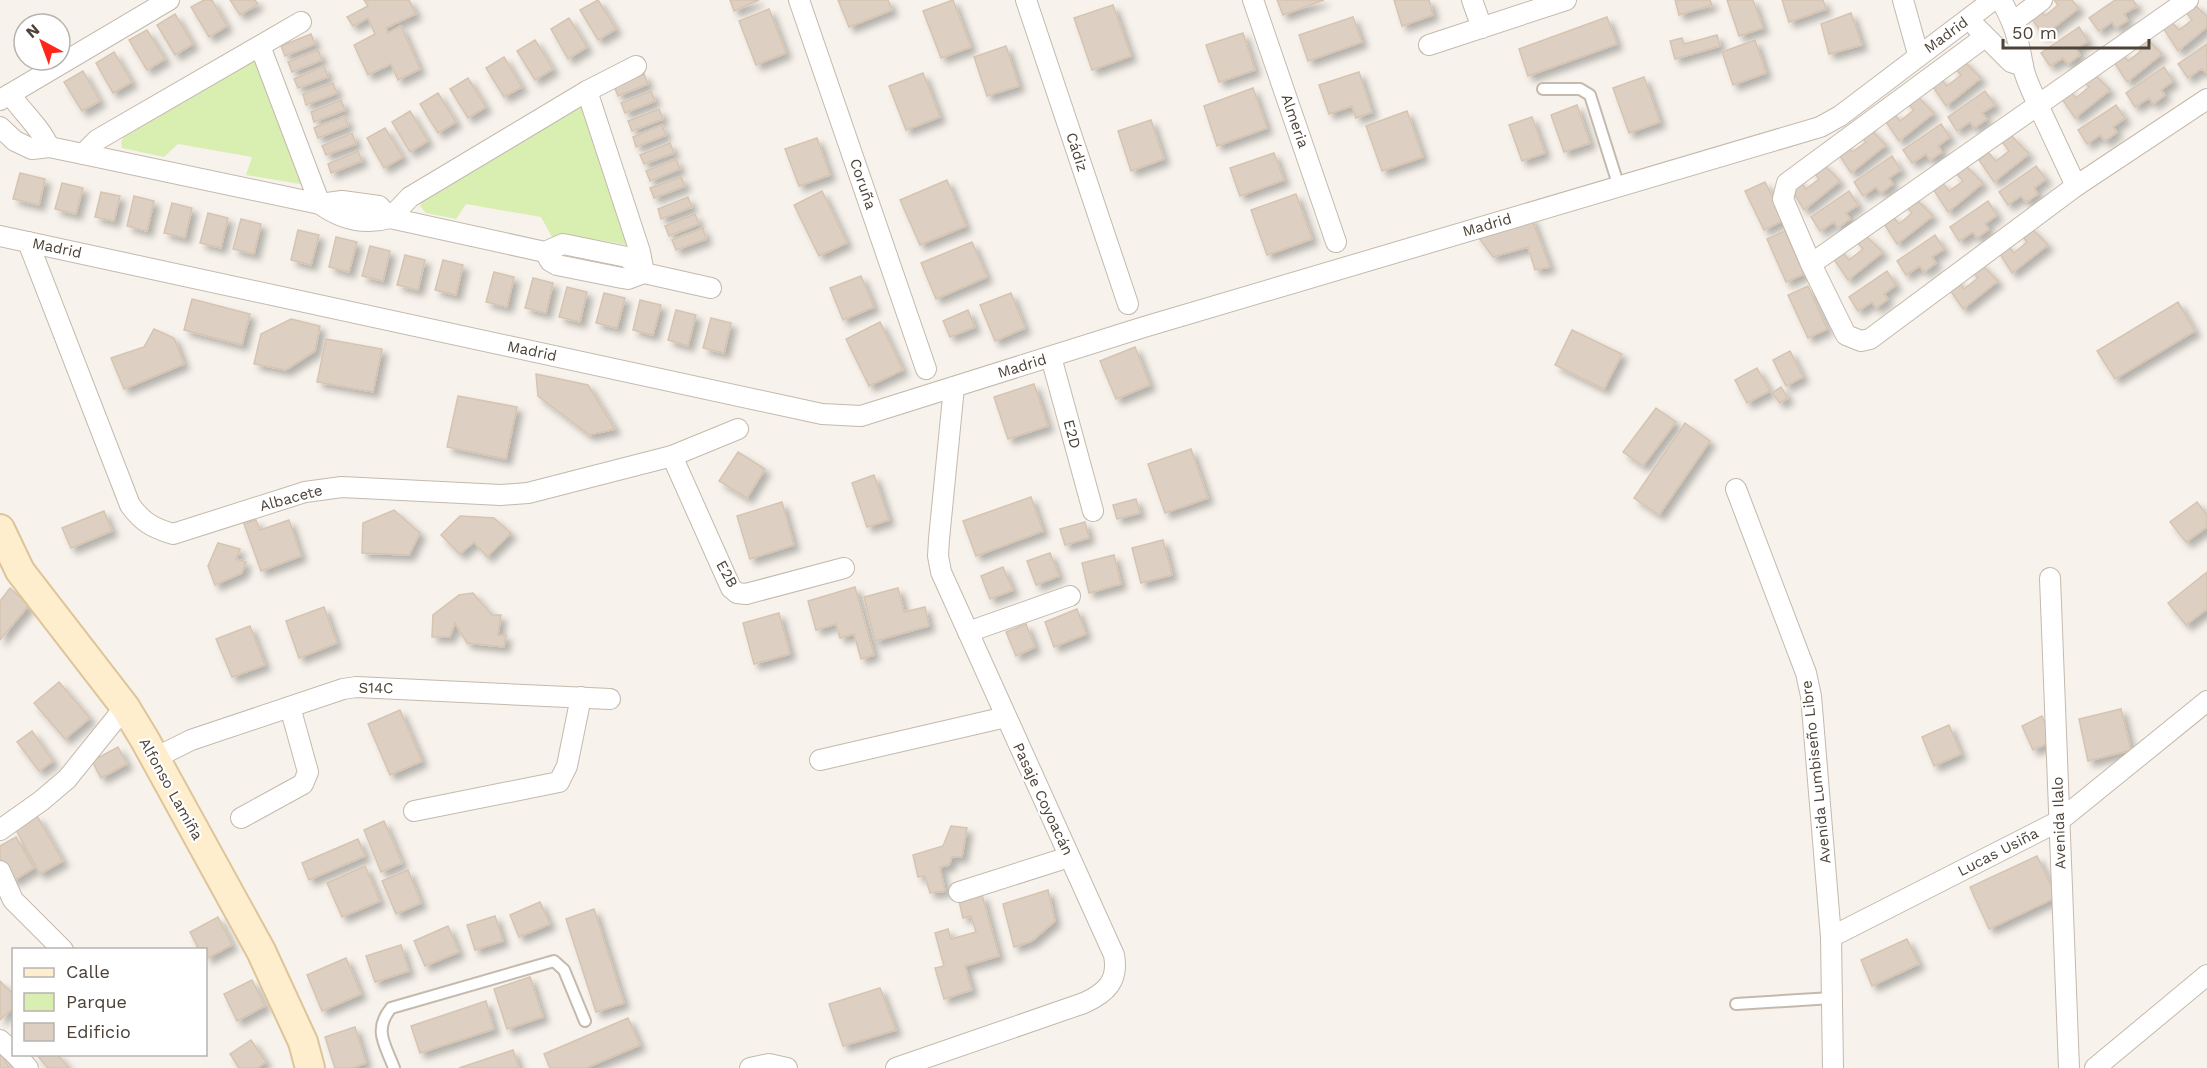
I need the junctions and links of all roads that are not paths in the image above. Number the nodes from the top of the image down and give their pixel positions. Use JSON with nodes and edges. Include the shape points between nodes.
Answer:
{"nodes":[{"id":1,"x":169,"y":0,"type":"edge"},
{"id":2,"x":799,"y":0,"type":"edge"},
{"id":3,"x":1026,"y":0,"type":"edge"},
{"id":4,"x":1254,"y":0,"type":"edge"},
{"id":5,"x":1472,"y":0,"type":"edge"},
{"id":6,"x":1566,"y":0,"type":"edge"},
{"id":7,"x":1993,"y":0,"type":"edge"},
{"id":8,"x":2001,"y":0,"type":"edge"},
{"id":9,"x":2042,"y":0,"type":"edge"},
{"id":10,"x":2188,"y":0,"type":"edge"},
{"id":11,"x":1905,"y":5,"type":"edge"},
{"id":12,"x":1969,"y":18,"type":"junction"},
{"id":13,"x":301,"y":22,"type":"dead end"},
{"id":14,"x":2013,"y":22,"type":"junction"},
{"id":15,"x":1482,"y":28,"type":"junction"},
{"id":16,"x":1986,"y":37,"type":"junction"},
{"id":17,"x":1429,"y":45,"type":"dead end"},
{"id":18,"x":260,"y":46,"type":"junction"},
{"id":19,"x":1918,"y":54,"type":"junction"},
{"id":20,"x":636,"y":66,"type":"dead end"},
{"id":21,"x":2023,"y":66,"type":"junction"},
{"id":22,"x":1543,"y":89,"type":"dead end"},
{"id":23,"x":587,"y":91,"type":"junction"},
{"id":24,"x":5,"y":97,"type":"edge"},
{"id":25,"x":2207,"y":99,"type":"edge"},
{"id":26,"x":2038,"y":105,"type":"junction"},
{"id":27,"x":0,"y":127,"type":"edge"},
{"id":28,"x":49,"y":147,"type":"junction"},
{"id":29,"x":83,"y":154,"type":"junction"},
{"id":30,"x":2076,"y":186,"type":"junction"},
{"id":31,"x":1619,"y":187,"type":"junction"},
{"id":32,"x":320,"y":204,"type":"junction"},
{"id":33,"x":390,"y":218,"type":"junction"},
{"id":34,"x":0,"y":236,"type":"edge"},
{"id":35,"x":28,"y":242,"type":"junction"},
{"id":36,"x":1336,"y":242,"type":"dead end"},
{"id":37,"x":1811,"y":264,"type":"junction"},
{"id":38,"x":644,"y":273,"type":"junction"},
{"id":39,"x":711,"y":288,"type":"dead end"},
{"id":40,"x":1128,"y":304,"type":"dead end"},
{"id":41,"x":1051,"y":357,"type":"junction"},
{"id":42,"x":926,"y":369,"type":"dead end"},
{"id":43,"x":954,"y":387,"type":"junction"},
{"id":44,"x":738,"y":429,"type":"dead end"},
{"id":45,"x":672,"y":456,"type":"junction"},
{"id":46,"x":1736,"y":489,"type":"dead end"},
{"id":47,"x":1093,"y":511,"type":"dead end"},
{"id":48,"x":0,"y":529,"type":"edge"},
{"id":49,"x":844,"y":568,"type":"dead end"},
{"id":50,"x":2050,"y":578,"type":"dead end"},
{"id":51,"x":1070,"y":596,"type":"dead end"},
{"id":52,"x":968,"y":632,"type":"junction"},
{"id":53,"x":581,"y":697,"type":"junction"},
{"id":54,"x":610,"y":699,"type":"dead end"},
{"id":55,"x":2207,"y":701,"type":"edge"},
{"id":56,"x":125,"y":707,"type":"junction"},
{"id":57,"x":290,"y":707,"type":"junction"},
{"id":58,"x":1006,"y":717,"type":"junction"},
{"id":59,"x":155,"y":758,"type":"junction"},
{"id":60,"x":820,"y":760,"type":"dead end"},
{"id":61,"x":414,"y":811,"type":"dead end"},
{"id":62,"x":241,"y":818,"type":"dead end"},
{"id":63,"x":2059,"y":821,"type":"junction"},
{"id":64,"x":0,"y":830,"type":"edge"},
{"id":65,"x":1069,"y":857,"type":"junction"},
{"id":66,"x":0,"y":871,"type":"edge"},
{"id":67,"x":959,"y":892,"type":"dead end"},
{"id":68,"x":1831,"y":937,"type":"junction"},
{"id":69,"x":61,"y":948,"type":"edge"},
{"id":70,"x":2207,"y":975,"type":"edge"},
{"id":71,"x":1832,"y":998,"type":"junction"},
{"id":72,"x":1736,"y":1004,"type":"dead end"},
{"id":73,"x":585,"y":1021,"type":"dead end"},
{"id":74,"x":0,"y":1040,"type":"edge"},
{"id":75,"x":12,"y":1052,"type":"edge"},
{"id":76,"x":16,"y":1056,"type":"edge"},
{"id":77,"x":28,"y":1068,"type":"edge"},
{"id":78,"x":310,"y":1068,"type":"edge"},
{"id":79,"x":394,"y":1068,"type":"edge"},
{"id":80,"x":750,"y":1068,"type":"edge"},
{"id":81,"x":788,"y":1068,"type":"edge"},
{"id":82,"x":896,"y":1068,"type":"edge"},
{"id":83,"x":1833,"y":1068,"type":"edge"},
{"id":84,"x":2069,"y":1068,"type":"edge"},
{"id":85,"x":2095,"y":1068,"type":"edge"}],
"edges":[{"from":1,"to":24,"type":"street"},
{"from":2,"to":42,"type":"street","name":"Coruña"},
{"from":3,"to":40,"type":"street","name":"Cádiz"},
{"from":4,"to":36,"type":"street","name":"Almeria"},
{"from":5,"to":15,"type":"street"},
{"from":6,"to":15,"type":"street"},
{"from":7,"to":12,"type":"street","name":"Madrid"},
{"from":8,"to":14,"type":"street"},
{"from":9,"to":14,"type":"street"},
{"from":10,"to":26,"type":"street"},
{"from":11,"to":19,"type":"street"},
{"from":12,"to":16,"type":"street"},
{"from":12,"to":19,"type":"street","name":"Madrid"},
{"from":13,"to":18,"type":"street"},
{"from":14,"to":21,"type":"street"},
{"from":15,"to":17,"type":"street"},
{"from":16,"to":21,"type":"street","via":[[2011,62]]},
{"from":16,"to":37,"type":"street","via":[[1787,183],[1783,199]]},
{"from":18,"to":29,"type":"street","via":[[97,140]]},
{"from":18,"to":32,"type":"street"},
{"from":19,"to":31,"type":"street","name":"Madrid","via":[[1840,116],[1820,127]]},
{"from":20,"to":23,"type":"street"},
{"from":21,"to":26,"type":"street"},
{"from":22,"to":31,"type":"lane","via":[[1580,89],[1590,95]]},
{"from":23,"to":33,"type":"street","via":[[410,197]]},
{"from":23,"to":38,"type":"street"},
{"from":24,"to":28,"type":"street","via":[[45,137]]},
{"from":25,"to":30,"type":"street"},
{"from":26,"to":30,"type":"street"},
{"from":26,"to":37,"type":"street"},
{"from":27,"to":28,"type":"street","via":[[15,141],[32,149]]},
{"from":28,"to":29,"type":"street"},
{"from":29,"to":32,"type":"street"},
{"from":30,"to":37,"type":"street","via":[[1870,339],[1861,341],[1846,335]]},
{"from":31,"to":41,"type":"street","name":"Madrid"},
{"from":32,"to":33,"type":"street","via":[[342,201],[379,206]]},
{"from":33,"to":38,"type":"street","via":[[545,252],[563,244],[627,257]]},
{"from":34,"to":35,"type":"street","name":"Madrid"},
{"from":35,"to":43,"type":"street","name":"Madrid","via":[[822,414],[861,416]]},
{"from":35,"to":45,"type":"street","name":"Albacete","via":[[130,505],[153,528],[173,534],[305,492],[342,487],[528,493]]},
{"from":38,"to":39,"type":"street"},
{"from":41,"to":43,"type":"street","name":"Madrid"},
{"from":41,"to":47,"type":"street","name":"E2D"},
{"from":43,"to":52,"type":"street","name":"Pasaje Coyoacán","via":[[938,556],[941,572]]},
{"from":44,"to":45,"type":"street","name":"Albacete"},
{"from":45,"to":49,"type":"street","name":"E2B","via":[[731,588],[737,593],[746,594]]},
{"from":46,"to":68,"type":"street","name":"Avenida Lumbiseño Libre","via":[[1806,673],[1811,696]]},
{"from":48,"to":56,"type":"street","name":"Alfonso Lamiña","via":[[20,570]]},
{"from":50,"to":63,"type":"street","name":"Avenida Ilalo"},
{"from":51,"to":52,"type":"street"},
{"from":52,"to":58,"type":"street","name":"Pasaje Coyoacán"},
{"from":53,"to":54,"type":"street","name":"S14C"},
{"from":53,"to":57,"type":"street","name":"S14C","via":[[356,687]]},
{"from":53,"to":61,"type":"street","via":[[567,766],[559,782]]},
{"from":55,"to":63,"type":"street","name":"Lucas Usiña"},
{"from":56,"to":59,"type":"street","name":"Alfonso Lamiña"},
{"from":56,"to":64,"type":"street","via":[[67,779]]},
{"from":57,"to":59,"type":"street","name":"S14C","via":[[191,740]]},
{"from":57,"to":62,"type":"street","via":[[307,779]]},
{"from":58,"to":60,"type":"street"},
{"from":58,"to":65,"type":"street","name":"Pasaje Coyoacán"},
{"from":59,"to":78,"type":"street","name":"Alfonso Lamiña","via":[[261,951],[303,1042]]},
{"from":63,"to":68,"type":"street","name":"Lucas Usiña"},
{"from":63,"to":84,"type":"street","name":"Avenida Ilalo"},
{"from":65,"to":67,"type":"street"},
{"from":65,"to":82,"type":"street","name":"Pasaje Coyoacán","via":[[1114,955],[1116,974],[1110,985],[1084,1003]]},
{"from":66,"to":69,"type":"street","via":[[13,900]]},
{"from":68,"to":71,"type":"street","name":"Avenida Lumbiseño Libre"},
{"from":70,"to":85,"type":"street"},
{"from":71,"to":72,"type":"lane"},
{"from":71,"to":83,"type":"street","name":"Avenida Lumbiseño Libre"},
{"from":73,"to":79,"type":"lane","via":[[564,970],[554,961],[391,1008],[382,1019],[381,1034]]},
{"from":74,"to":75,"type":"street"},
{"from":76,"to":77,"type":"street"},
{"from":80,"to":81,"type":"street","via":[[770,1064]]}]}
